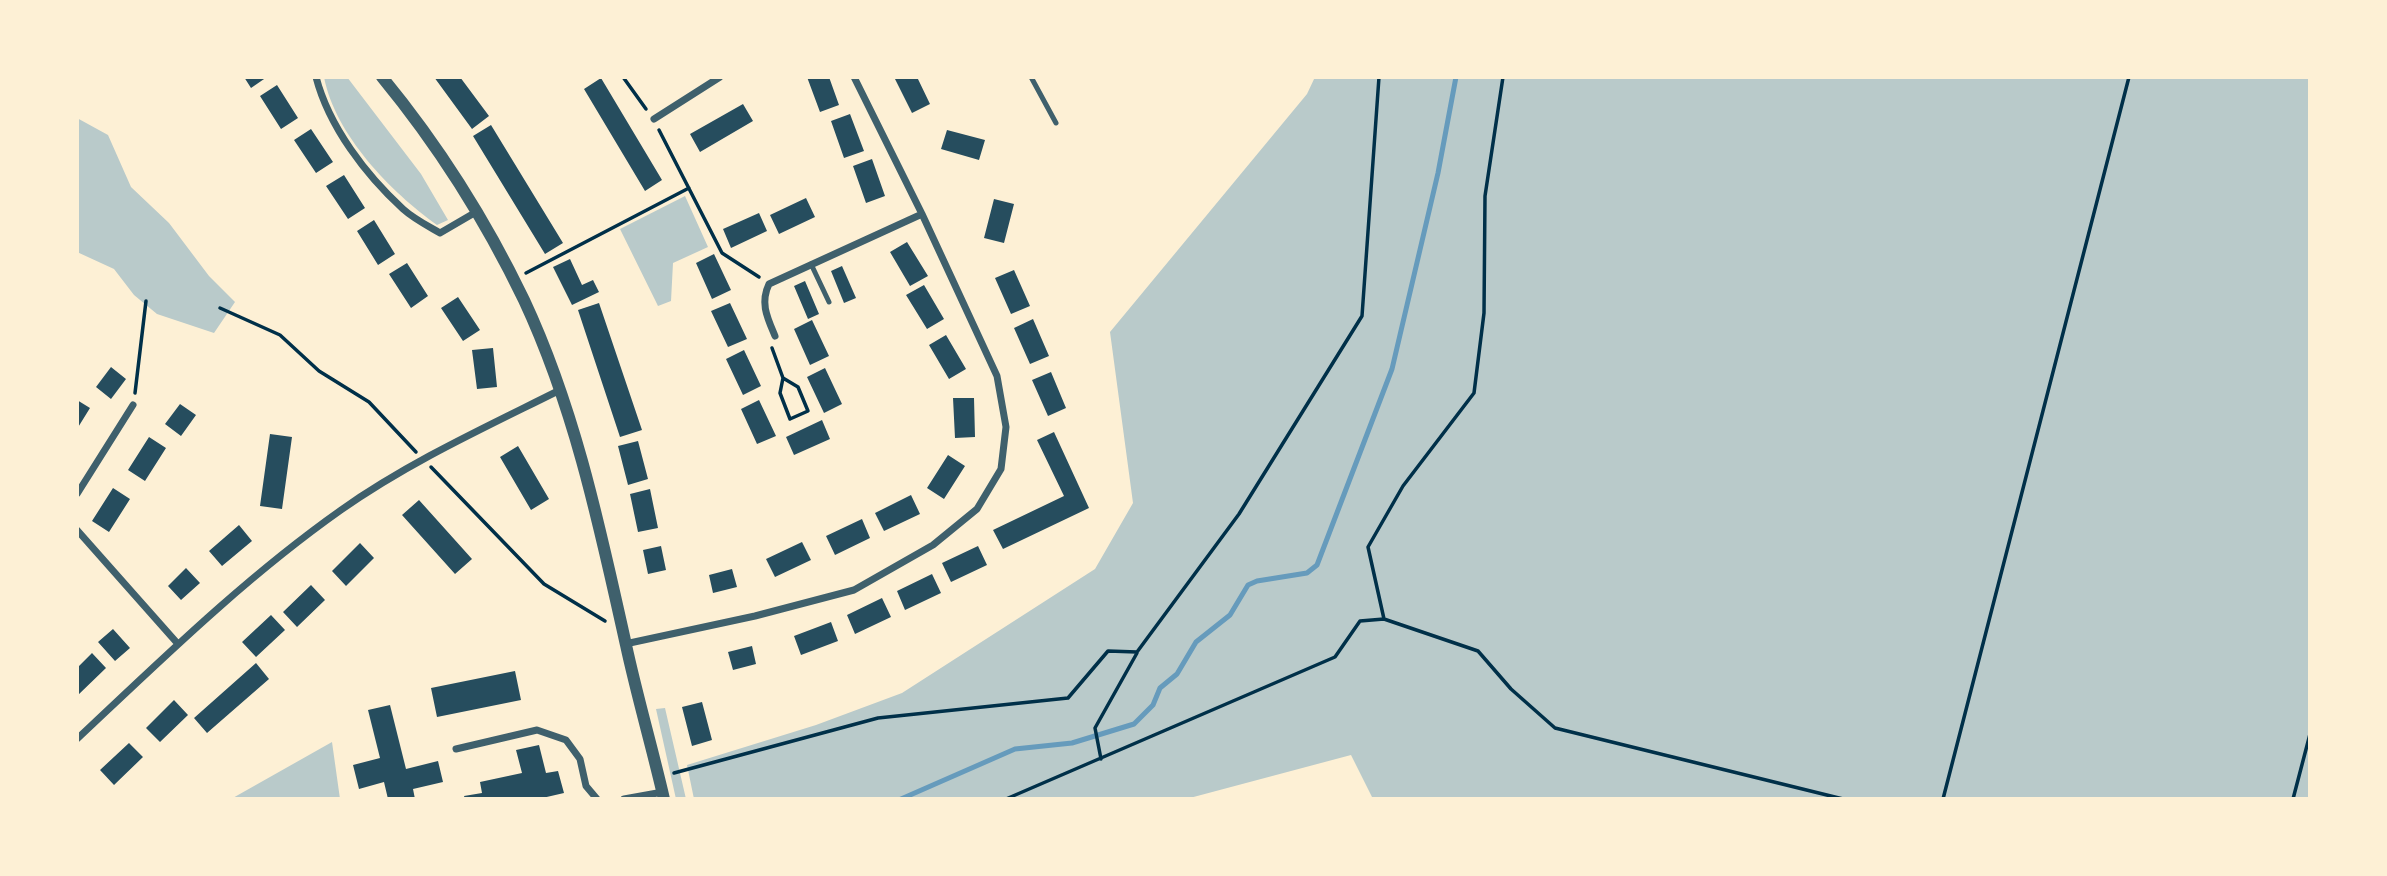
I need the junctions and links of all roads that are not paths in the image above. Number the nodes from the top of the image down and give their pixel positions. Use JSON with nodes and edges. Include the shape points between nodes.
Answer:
{"nodes":[{"id":1,"x":316,"y":77,"type":"edge"},
{"id":2,"x":382,"y":77,"type":"edge"},
{"id":3,"x":720,"y":77,"type":"edge"},
{"id":4,"x":854,"y":77,"type":"edge"},
{"id":5,"x":1031,"y":77,"type":"edge"},
{"id":6,"x":654,"y":119,"type":"road end"},
{"id":7,"x":1056,"y":123,"type":"dead end"},
{"id":8,"x":476,"y":212,"type":"junction"},
{"id":9,"x":922,"y":214,"type":"junction"},
{"id":10,"x":811,"y":264,"type":"junction"},
{"id":11,"x":829,"y":302,"type":"dead end"},
{"id":12,"x":775,"y":336,"type":"road end"},
{"id":13,"x":560,"y":390,"type":"junction"},
{"id":14,"x":133,"y":405,"type":"road end"},
{"id":15,"x":77,"y":494,"type":"edge"},
{"id":16,"x":77,"y":530,"type":"edge"},
{"id":17,"x":624,"y":638,"type":"junction"},
{"id":18,"x":178,"y":644,"type":"junction"},
{"id":19,"x":77,"y":739,"type":"edge"},
{"id":20,"x":456,"y":749,"type":"dead end"},
{"id":21,"x":663,"y":796,"type":"edge"},
{"id":22,"x":597,"y":799,"type":"edge"},
{"id":23,"x":624,"y":799,"type":"edge"}],
"edges":[{"from":1,"to":8,"type":"street","via":[[337,128],[371,176],[405,211],[440,233]]},
{"from":2,"to":8,"type":"street"},
{"from":3,"to":6,"type":"street"},
{"from":4,"to":9,"type":"street"},
{"from":5,"to":7,"type":"lane"},
{"from":8,"to":13,"type":"street","via":[[524,300]]},
{"from":9,"to":10,"type":"street"},
{"from":9,"to":17,"type":"street","via":[[997,376],[1006,427],[1001,469],[977,509],[933,545],[854,590],[755,616]]},
{"from":10,"to":11,"type":"lane"},
{"from":10,"to":12,"type":"street","via":[[769,284],[764,306]]},
{"from":13,"to":17,"type":"street","via":[[594,503]]},
{"from":13,"to":18,"type":"street","via":[[384,482],[293,545]]},
{"from":14,"to":15,"type":"street"},
{"from":16,"to":18,"type":"street"},
{"from":17,"to":21,"type":"street"},
{"from":18,"to":19,"type":"street"},
{"from":20,"to":22,"type":"street","via":[[537,730],[547,733],[566,740],[580,759],[586,786]]},
{"from":21,"to":23,"type":"street"}]}
